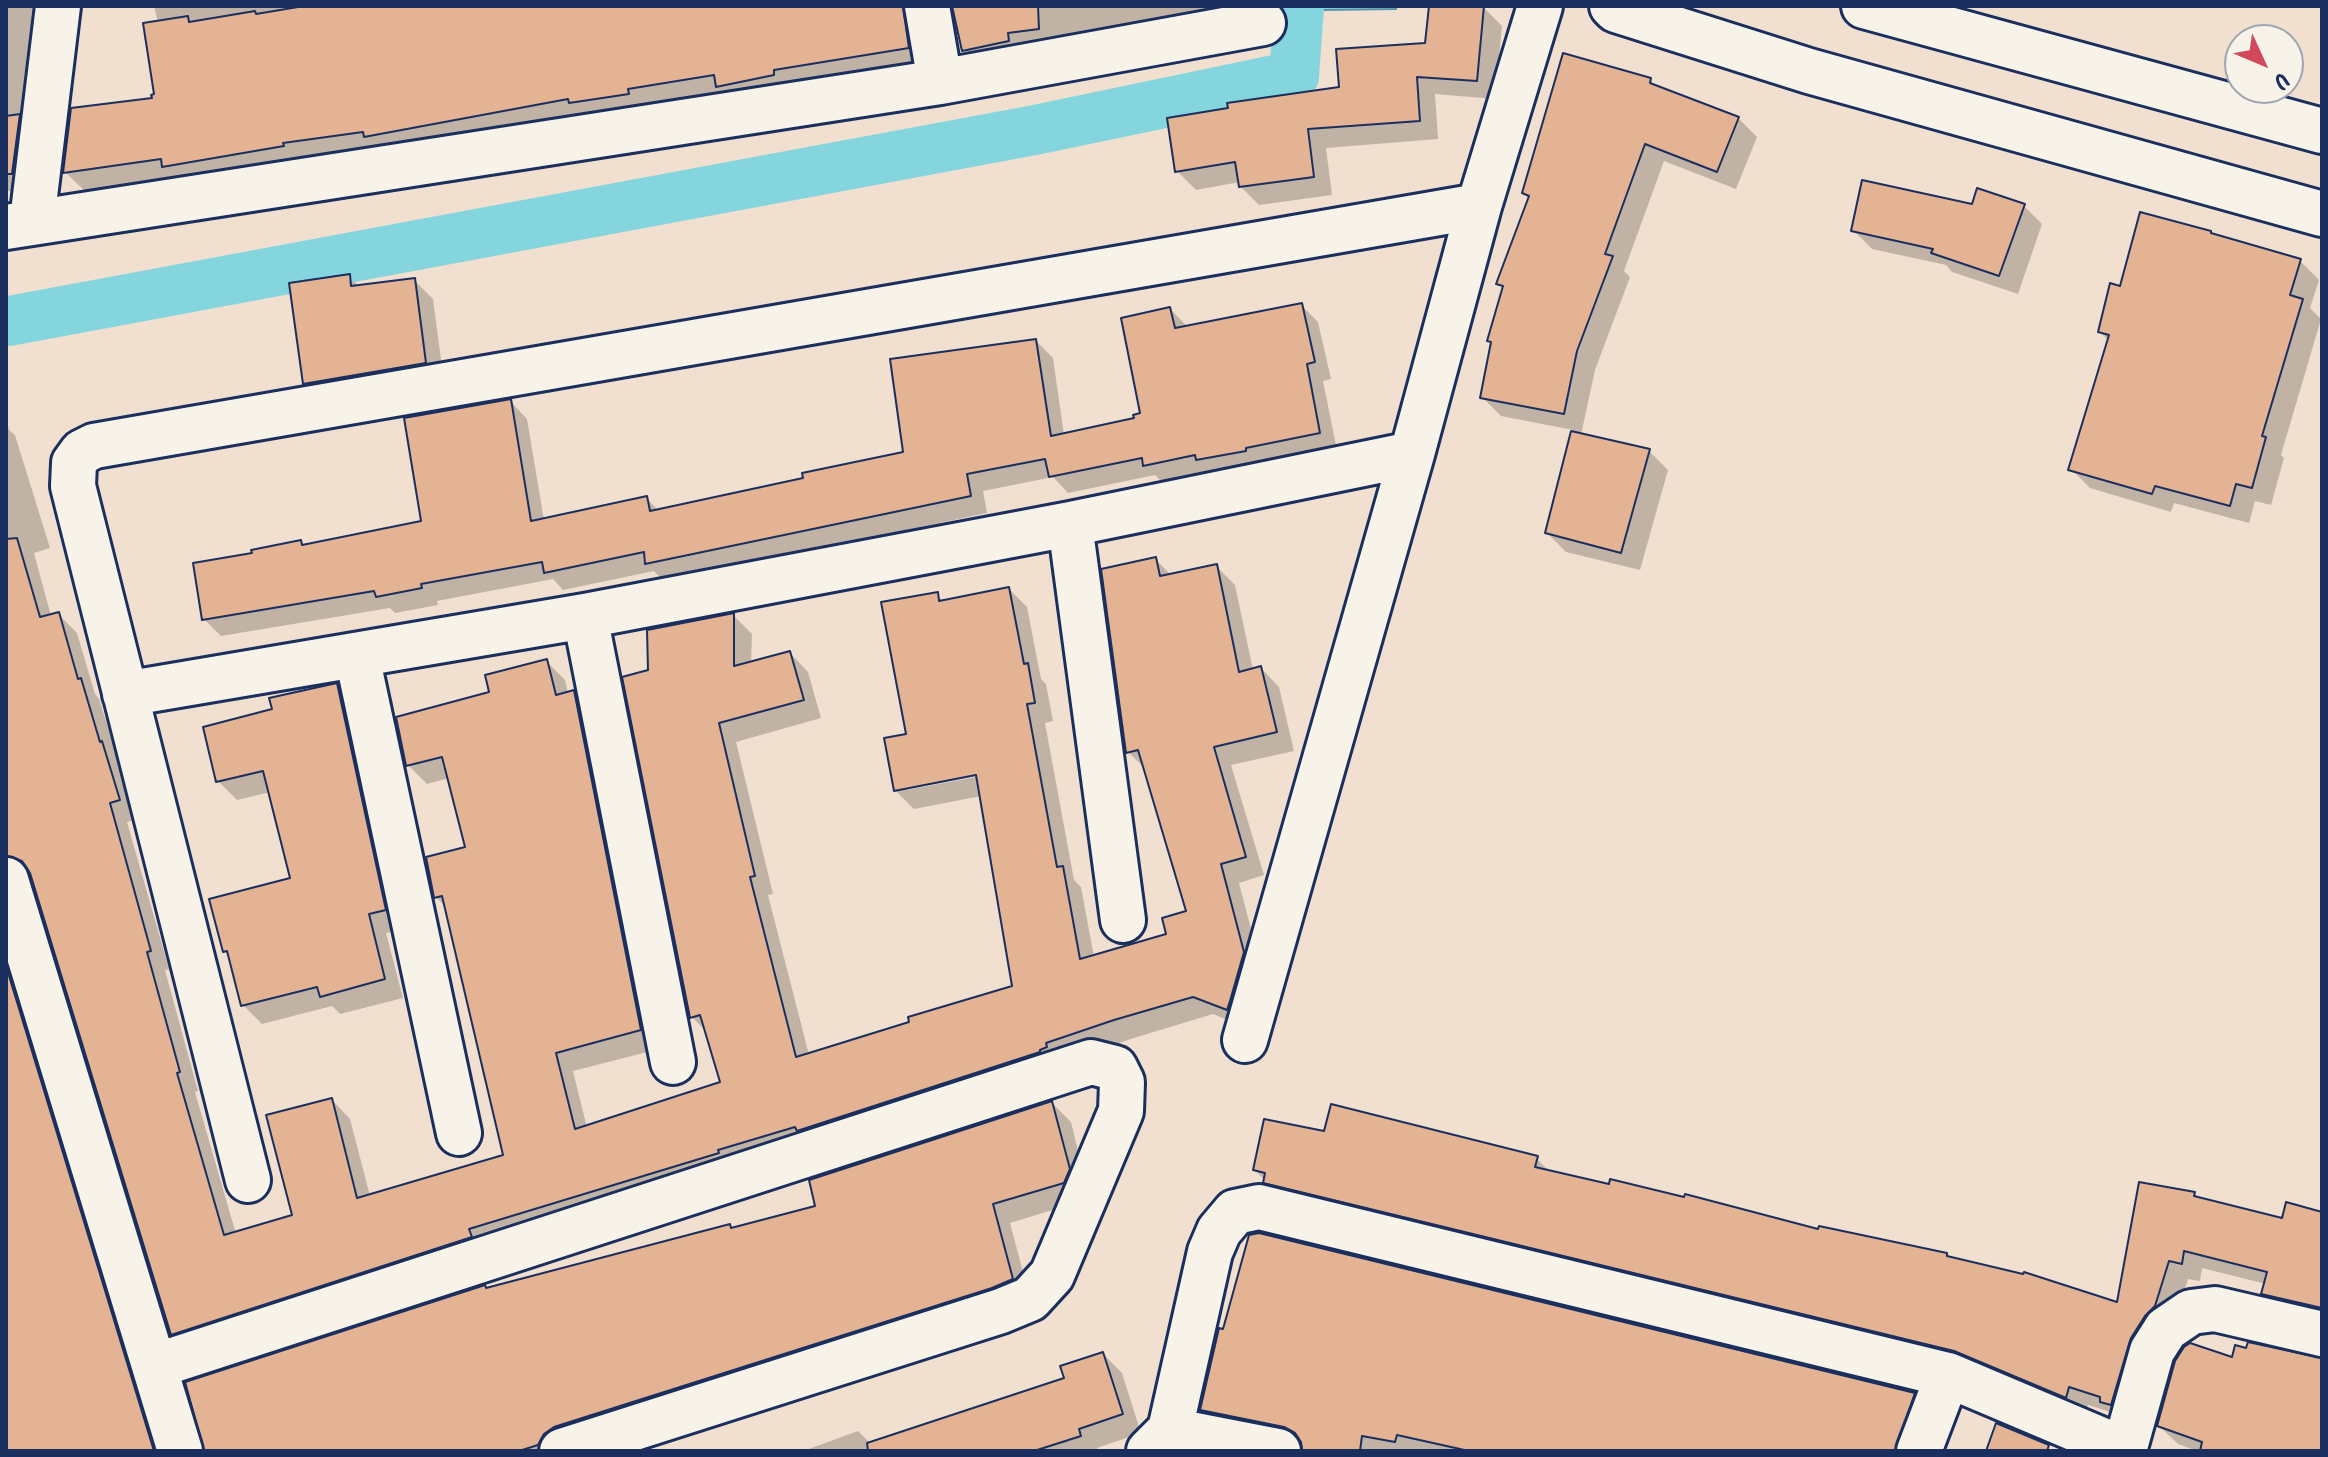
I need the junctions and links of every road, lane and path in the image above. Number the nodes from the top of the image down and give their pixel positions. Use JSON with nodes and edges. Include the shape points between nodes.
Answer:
{"nodes":[{"id":1,"x":60,"y":6,"type":"edge"},
{"id":2,"x":927,"y":6,"type":"edge"},
{"id":3,"x":1540,"y":6,"type":"edge"},
{"id":4,"x":1612,"y":6,"type":"edge"},
{"id":5,"x":1864,"y":6,"type":"edge"},
{"id":6,"x":1263,"y":23,"type":"dead end"},
{"id":7,"x":940,"y":82,"type":"junction"},
{"id":8,"x":2322,"y":131,"type":"edge"},
{"id":9,"x":1479,"y":206,"type":"junction"},
{"id":10,"x":2322,"y":214,"type":"edge"},
{"id":11,"x":19,"y":224,"type":"edge"},
{"id":12,"x":1412,"y":454,"type":"junction"},
{"id":13,"x":1070,"y":524,"type":"junction"},
{"id":14,"x":585,"y":616,"type":"junction"},
{"id":15,"x":357,"y":656,"type":"junction"},
{"id":16,"x":125,"y":694,"type":"junction"},
{"id":17,"x":6,"y":880,"type":"edge"},
{"id":18,"x":1123,"y":920,"type":"dead end"},
{"id":19,"x":1245,"y":1040,"type":"dead end"},
{"id":20,"x":673,"y":1062,"type":"dead end"},
{"id":21,"x":459,"y":1133,"type":"dead end"},
{"id":22,"x":248,"y":1180,"type":"dead end"},
{"id":23,"x":2322,"y":1334,"type":"edge"},
{"id":24,"x":155,"y":1366,"type":"junction"},
{"id":25,"x":1948,"y":1375,"type":"junction"},
{"id":26,"x":1160,"y":1440,"type":"edge"},
{"id":27,"x":2124,"y":1450,"type":"edge"},
{"id":28,"x":180,"y":1451,"type":"edge"},
{"id":29,"x":562,"y":1451,"type":"edge"},
{"id":30,"x":1278,"y":1451,"type":"edge"},
{"id":31,"x":1919,"y":1451,"type":"edge"}],
"edges":[{"from":1,"to":11,"type":"street"},
{"from":2,"to":7,"type":"street"},
{"from":3,"to":9,"type":"street"},
{"from":4,"to":10,"type":"street","via":[[1809,71]]},
{"from":5,"to":8,"type":"street"},
{"from":6,"to":7,"type":"street"},
{"from":7,"to":11,"type":"street"},
{"from":9,"to":12,"type":"street"},
{"from":9,"to":16,"type":"street","via":[[94,446],[74,463],[73,486]]},
{"from":12,"to":13,"type":"street"},
{"from":12,"to":19,"type":"street"},
{"from":13,"to":14,"type":"street"},
{"from":13,"to":18,"type":"street"},
{"from":14,"to":15,"type":"street"},
{"from":14,"to":20,"type":"street"},
{"from":15,"to":16,"type":"street"},
{"from":15,"to":21,"type":"street"},
{"from":16,"to":22,"type":"street"},
{"from":17,"to":24,"type":"street"},
{"from":23,"to":27,"type":"street","via":[[2215,1309],[2191,1312],[2166,1329],[2152,1351]]},
{"from":24,"to":28,"type":"street"},
{"from":24,"to":29,"type":"street","via":[[1091,1062],[1115,1068],[1122,1082],[1121,1111],[1052,1275],[1030,1299]]},
{"from":25,"to":26,"type":"street","via":[[1259,1207],[1235,1212],[1210,1252]]},
{"from":25,"to":27,"type":"street"},
{"from":25,"to":31,"type":"street"},
{"from":26,"to":30,"type":"street"}]}
